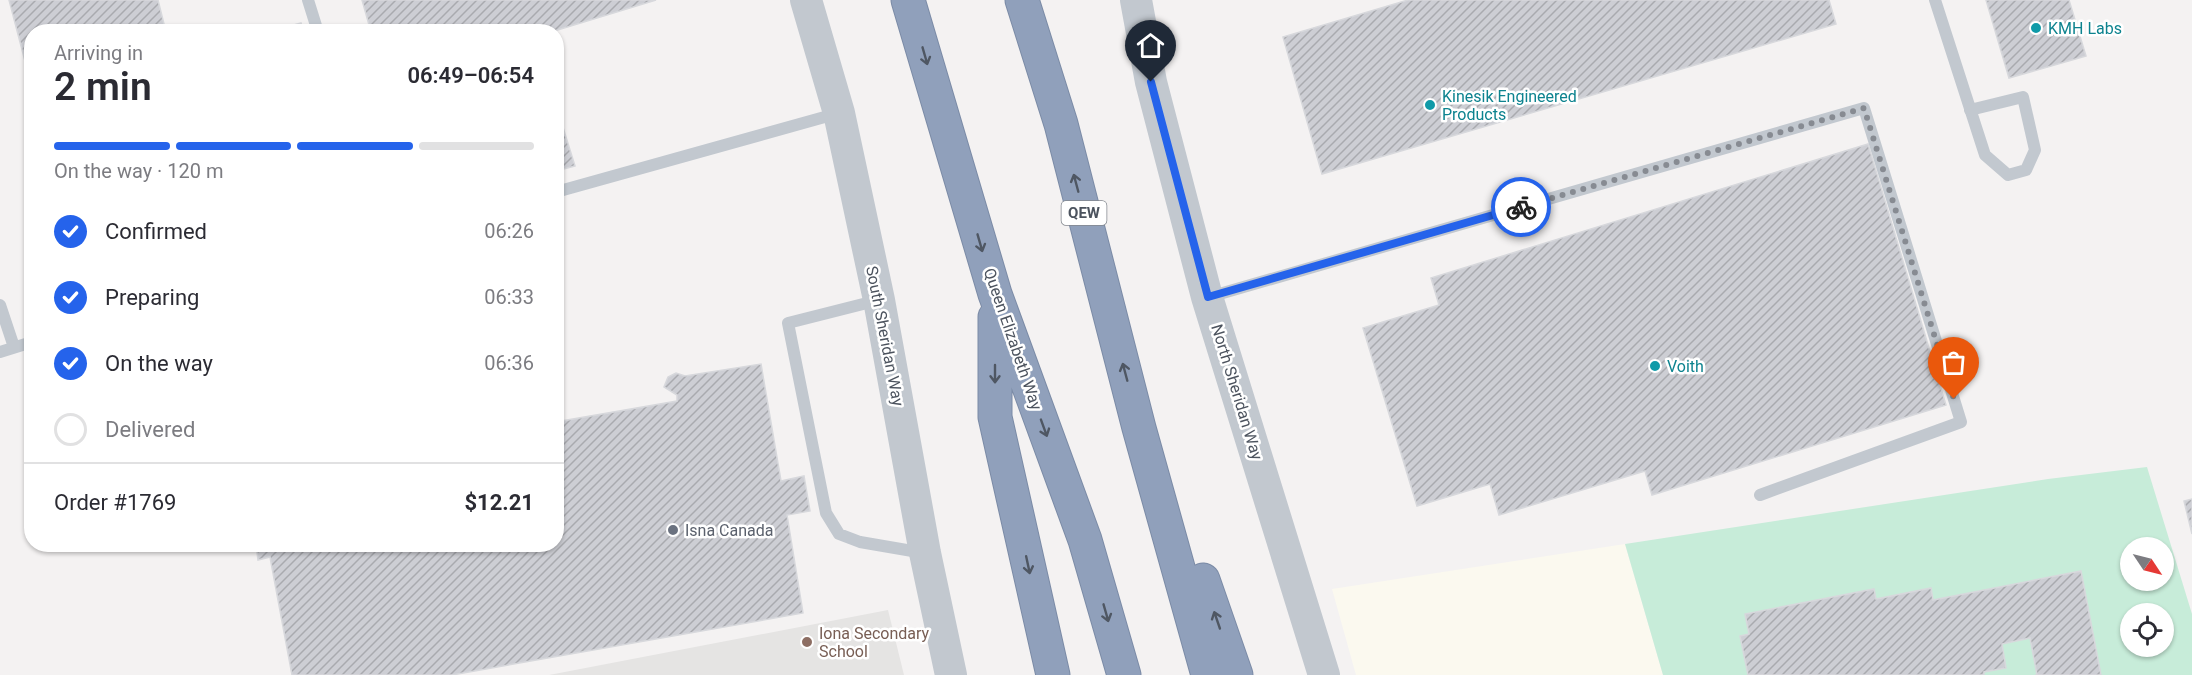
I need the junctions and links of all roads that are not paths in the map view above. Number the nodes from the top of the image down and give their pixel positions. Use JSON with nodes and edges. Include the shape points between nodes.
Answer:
{"nodes":[{"id":1,"x":308,"y":0,"type":"edge"},
{"id":2,"x":806,"y":0,"type":"edge"},
{"id":3,"x":908,"y":0,"type":"edge"},
{"id":4,"x":1022,"y":0,"type":"edge"},
{"id":5,"x":1136,"y":0,"type":"edge"},
{"id":6,"x":1935,"y":0,"type":"edge"},
{"id":7,"x":316,"y":24,"type":"edge"},
{"id":8,"x":1970,"y":110,"type":"junction"},
{"id":9,"x":839,"y":113,"type":"junction"},
{"id":10,"x":564,"y":190,"type":"edge"},
{"id":11,"x":995,"y":294,"type":"junction"},
{"id":12,"x":1208,"y":297,"type":"junction"},
{"id":13,"x":879,"y":300,"type":"junction"},
{"id":14,"x":0,"y":305,"type":"edge"},
{"id":15,"x":24,"y":344,"type":"edge"},
{"id":16,"x":14,"y":347,"type":"junction"},
{"id":17,"x":0,"y":352,"type":"edge"},
{"id":18,"x":1139,"y":428,"type":"junction"},
{"id":19,"x":1760,"y":495,"type":"dead end"},
{"id":20,"x":926,"y":553,"type":"junction"},
{"id":21,"x":951,"y":675,"type":"edge"},
{"id":22,"x":1053,"y":675,"type":"edge"},
{"id":23,"x":1124,"y":675,"type":"edge"},
{"id":24,"x":1208,"y":675,"type":"edge"},
{"id":25,"x":1236,"y":675,"type":"edge"},
{"id":26,"x":1324,"y":675,"type":"edge"}],
"edges":[{"from":1,"to":7,"type":"lane"},
{"from":2,"to":9,"type":"street","name":"South Sheridan Way"},
{"from":3,"to":11,"type":"highway","name":"Queen Elizabeth Way","one_way":true},
{"from":18,"to":4,"type":"highway","number":"QEW","one_way":true,"via":[[1061,124]]},
{"from":5,"to":12,"type":"street","name":"North Sheridan Way","via":[[1151,82]]},
{"from":6,"to":8,"type":"lane"},
{"from":8,"to":8,"type":"lane","via":[[1985,155],[2008,176],[2026,170],[2035,150],[2023,97]]},
{"from":9,"to":10,"type":"lane"},
{"from":9,"to":13,"type":"street","name":"South Sheridan Way"},
{"from":11,"to":22,"type":"highway","one_way":true,"via":[[995,417]]},
{"from":11,"to":23,"type":"highway","name":"Queen Elizabeth Way","one_way":true,"via":[[1086,540]]},
{"from":12,"to":19,"type":"lane","via":[[1864,108],[1961,422]]},
{"from":12,"to":26,"type":"street","name":"North Sheridan Way"},
{"from":13,"to":20,"type":"street","name":"South Sheridan Way"},
{"from":13,"to":20,"type":"lane","via":[[788,323],[826,513],[839,534],[860,542]]},
{"from":14,"to":16,"type":"lane"},
{"from":15,"to":16,"type":"lane"},
{"from":16,"to":17,"type":"lane"},
{"from":18,"to":24,"type":"highway","number":"QEW"},
{"from":25,"to":18,"type":"highway","one_way":true,"via":[[1180,512]]},
{"from":20,"to":21,"type":"street","name":"South Sheridan Way"}]}
